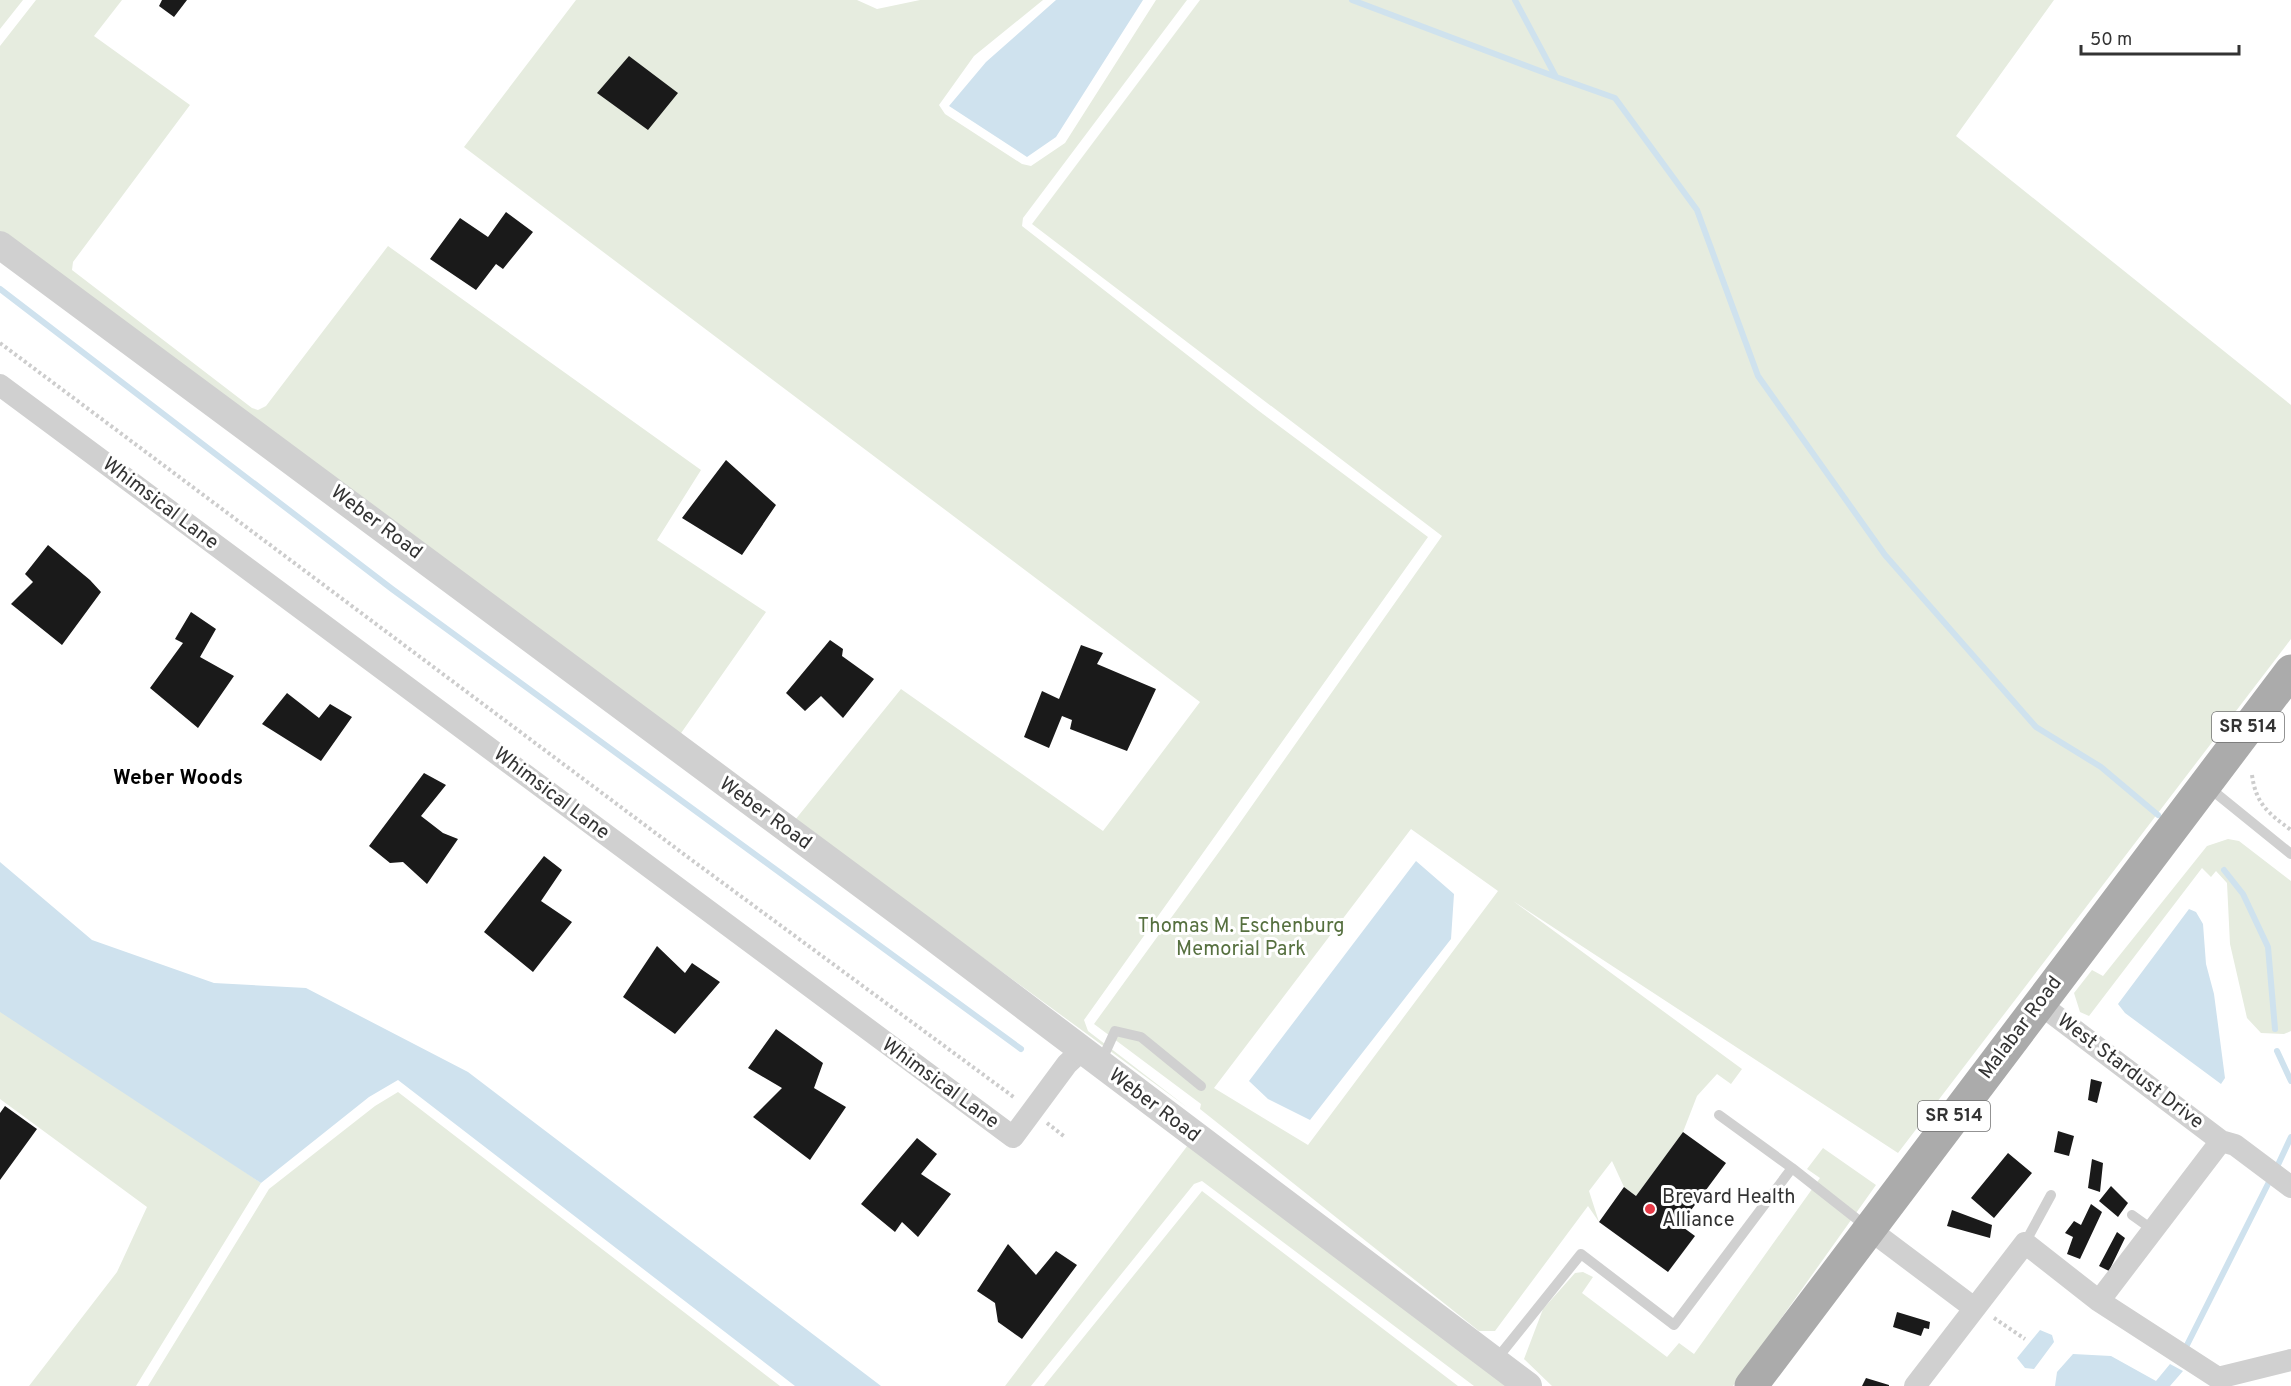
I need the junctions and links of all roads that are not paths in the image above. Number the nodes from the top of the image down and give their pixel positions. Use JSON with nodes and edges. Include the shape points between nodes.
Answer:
{"nodes":[{"id":1,"x":0,"y":245,"type":"edge"},
{"id":2,"x":0,"y":385,"type":"edge"},
{"id":3,"x":2291,"y":671,"type":"edge"},
{"id":4,"x":2205,"y":783,"type":"junction"},
{"id":5,"x":2291,"y":854,"type":"edge"},
{"id":6,"x":2040,"y":1004,"type":"junction"},
{"id":7,"x":1090,"y":1058,"type":"junction"},
{"id":8,"x":1201,"y":1086,"type":"dead end"},
{"id":9,"x":1719,"y":1115,"type":"dead end"},
{"id":10,"x":2221,"y":1141,"type":"junction"},
{"id":11,"x":1792,"y":1168,"type":"junction"},
{"id":12,"x":2287,"y":1184,"type":"edge"},
{"id":13,"x":2051,"y":1195,"type":"dead end"},
{"id":14,"x":2132,"y":1215,"type":"dead end"},
{"id":15,"x":1869,"y":1229,"type":"junction"},
{"id":16,"x":2152,"y":1230,"type":"junction"},
{"id":17,"x":2025,"y":1243,"type":"junction"},
{"id":18,"x":2099,"y":1301,"type":"junction"},
{"id":19,"x":1974,"y":1308,"type":"junction"},
{"id":20,"x":1495,"y":1361,"type":"junction"},
{"id":21,"x":2280,"y":1371,"type":"edge"},
{"id":22,"x":2218,"y":1382,"type":"edge"},
{"id":23,"x":1528,"y":1386,"type":"edge"},
{"id":24,"x":1751,"y":1386,"type":"edge"},
{"id":25,"x":1915,"y":1386,"type":"edge"}],
"edges":[{"from":1,"to":7,"type":"street","name":"Weber Road"},
{"from":2,"to":7,"type":"street","name":"Whimsical Lane","via":[[1013,1137],[1067,1064]]},
{"from":3,"to":4,"type":"main road","name":"Malabar Road","number":"SR 514"},
{"from":4,"to":5,"type":"lane"},
{"from":4,"to":6,"type":"main road","name":"Malabar Road","number":"SR 514"},
{"from":6,"to":10,"type":"street","name":"West Stardust Drive"},
{"from":6,"to":15,"type":"main road","name":"Malabar Road","number":"SR 514"},
{"from":7,"to":8,"type":"lane","via":[[1115,1031],[1141,1036]]},
{"from":7,"to":20,"type":"street","name":"Weber Road"},
{"from":9,"to":11,"type":"lane"},
{"from":10,"to":12,"type":"street","name":"West Stardust Drive","via":[[2235,1145]]},
{"from":10,"to":16,"type":"street","name":"West Stardust Drive"},
{"from":11,"to":15,"type":"lane"},
{"from":11,"to":20,"type":"lane","via":[[1674,1325],[1581,1254]]},
{"from":13,"to":17,"type":"lane"},
{"from":14,"to":16,"type":"lane"},
{"from":15,"to":19,"type":"street"},
{"from":15,"to":24,"type":"main road","name":"Malabar Road","number":"SR 514"},
{"from":16,"to":18,"type":"street","name":"West Stardust Drive"},
{"from":17,"to":18,"type":"street","via":[[2072,1288]]},
{"from":17,"to":19,"type":"street"},
{"from":18,"to":22,"type":"street","via":[[2181,1353]]},
{"from":19,"to":25,"type":"street"},
{"from":20,"to":23,"type":"street","name":"Weber Road"},
{"from":21,"to":22,"type":"street"}]}
